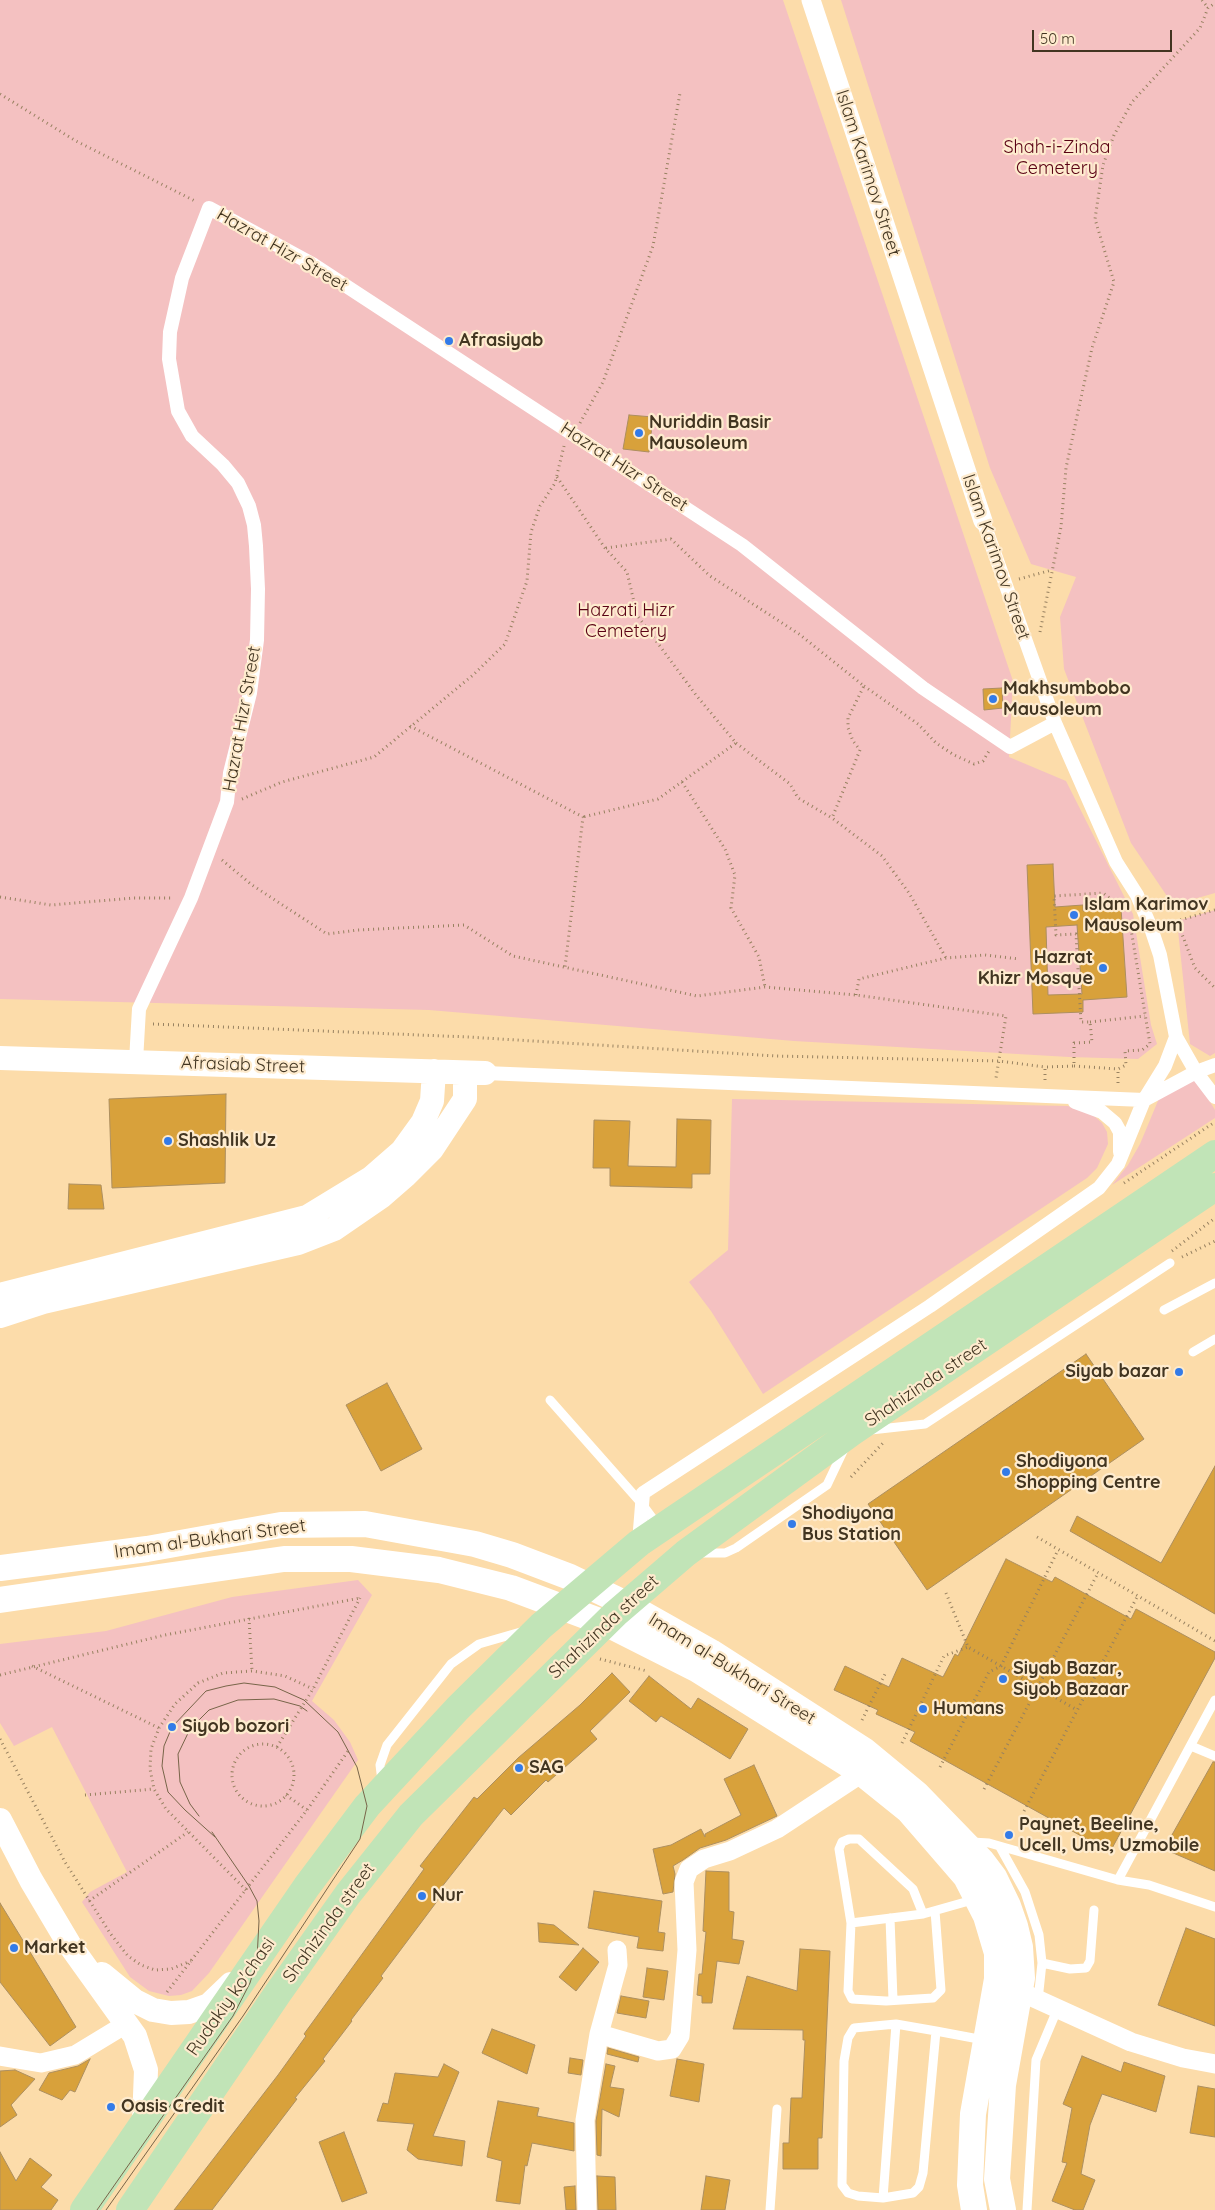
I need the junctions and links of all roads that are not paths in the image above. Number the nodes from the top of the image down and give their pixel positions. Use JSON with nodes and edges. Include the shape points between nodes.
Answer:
{"nodes":[{"id":1,"x":811,"y":0,"type":"edge"},
{"id":2,"x":983,"y":521,"type":"joint"},
{"id":3,"x":1055,"y":723,"type":"junction"},
{"id":4,"x":1176,"y":1037,"type":"junction"},
{"id":5,"x":0,"y":1058,"type":"edge"},
{"id":6,"x":136,"y":1061,"type":"junction"},
{"id":7,"x":1215,"y":1066,"type":"edge"},
{"id":8,"x":434,"y":1071,"type":"junction"},
{"id":9,"x":1196,"y":1072,"type":"junction"},
{"id":10,"x":475,"y":1073,"type":"junction"},
{"id":11,"x":1050,"y":1096,"type":"junction"},
{"id":12,"x":1215,"y":1097,"type":"edge"},
{"id":13,"x":1144,"y":1100,"type":"junction"},
{"id":14,"x":1215,"y":1154,"type":"edge"},
{"id":15,"x":1118,"y":1164,"type":"junction"},
{"id":16,"x":1215,"y":1187,"type":"edge"},
{"id":17,"x":1170,"y":1263,"type":"road end"},
{"id":18,"x":1215,"y":1283,"type":"edge"},
{"id":19,"x":0,"y":1295,"type":"edge"},
{"id":20,"x":1164,"y":1310,"type":"dead end"},
{"id":21,"x":0,"y":1316,"type":"edge"},
{"id":22,"x":1215,"y":1339,"type":"edge"},
{"id":23,"x":1193,"y":1352,"type":"dead end"},
{"id":24,"x":550,"y":1400,"type":"dead end"},
{"id":25,"x":852,"y":1432,"type":"junction"},
{"id":26,"x":642,"y":1504,"type":"junction"},
{"id":27,"x":650,"y":1536,"type":"junction"},
{"id":28,"x":0,"y":1568,"type":"edge"},
{"id":29,"x":36,"y":1596,"type":"junction"},
{"id":30,"x":0,"y":1600,"type":"edge"},
{"id":31,"x":0,"y":1614,"type":"edge"},
{"id":32,"x":541,"y":1626,"type":"junction"},
{"id":33,"x":704,"y":1661,"type":"junction"},
{"id":34,"x":1215,"y":1700,"type":"edge"},
{"id":35,"x":809,"y":1728,"type":"junction"},
{"id":36,"x":1191,"y":1746,"type":"junction"},
{"id":37,"x":1215,"y":1756,"type":"edge"},
{"id":38,"x":862,"y":1773,"type":"junction"},
{"id":39,"x":383,"y":1788,"type":"junction"},
{"id":40,"x":411,"y":1815,"type":"junction"},
{"id":41,"x":0,"y":1820,"type":"edge"},
{"id":42,"x":964,"y":1842,"type":"junction"},
{"id":43,"x":1000,"y":1846,"type":"junction"},
{"id":44,"x":1118,"y":1880,"type":"junction"},
{"id":45,"x":978,"y":1898,"type":"junction"},
{"id":46,"x":1215,"y":1907,"type":"edge"},
{"id":47,"x":1094,"y":1910,"type":"dead end"},
{"id":48,"x":935,"y":1911,"type":"junction"},
{"id":49,"x":923,"y":1914,"type":"junction"},
{"id":50,"x":890,"y":1918,"type":"junction"},
{"id":51,"x":851,"y":1923,"type":"junction"},
{"id":52,"x":69,"y":1944,"type":"junction"},
{"id":53,"x":617,"y":1950,"type":"dead end"},
{"id":54,"x":257,"y":1959,"type":"junction"},
{"id":55,"x":1042,"y":1963,"type":"junction"},
{"id":56,"x":1030,"y":1996,"type":"junction"},
{"id":57,"x":893,"y":2000,"type":"junction"},
{"id":58,"x":1057,"y":2010,"type":"junction"},
{"id":59,"x":126,"y":2024,"type":"junction"},
{"id":60,"x":896,"y":2024,"type":"junction"},
{"id":61,"x":936,"y":2031,"type":"junction"},
{"id":62,"x":599,"y":2034,"type":"junction"},
{"id":63,"x":987,"y":2040,"type":"junction"},
{"id":64,"x":0,"y":2056,"type":"edge"},
{"id":65,"x":1215,"y":2064,"type":"edge"},
{"id":66,"x":777,"y":2109,"type":"dead end"},
{"id":67,"x":144,"y":2122,"type":"junction"},
{"id":68,"x":884,"y":2198,"type":"junction"},
{"id":69,"x":84,"y":2210,"type":"edge"},
{"id":70,"x":130,"y":2210,"type":"edge"},
{"id":71,"x":587,"y":2210,"type":"edge"},
{"id":72,"x":770,"y":2210,"type":"edge"},
{"id":73,"x":974,"y":2210,"type":"edge"},
{"id":74,"x":1003,"y":2210,"type":"edge"},
{"id":75,"x":1027,"y":2210,"type":"edge"}],
"edges":[{"from":1,"to":2,"type":"street","name":"Islam Karimov Street"},
{"from":2,"to":3,"type":"street","name":"Islam Karimov Street"},
{"from":3,"to":4,"type":"street","name":"Islam Karimov Street","via":[[1116,862],[1137,895],[1151,928],[1160,955]]},
{"from":3,"to":6,"type":"street","name":"Hazrat Hizr Street","via":[[1010,747],[923,688],[742,545],[314,264],[209,208],[182,278],[170,332],[169,360],[178,411],[192,436],[238,483],[254,525],[258,589],[256,640],[250,693],[226,802],[191,898],[139,1008]]},
{"from":4,"to":9,"type":"street","name":"Islam Karimov Street"},
{"from":4,"to":13,"type":"street","via":[[1165,1066]]},
{"from":5,"to":6,"type":"street","name":"Afrasiab Street"},
{"from":6,"to":8,"type":"street","name":"Afrasiab Street"},
{"from":7,"to":9,"type":"street"},
{"from":8,"to":10,"type":"street","name":"Afrasiab Street"},
{"from":8,"to":19,"type":"street","via":[[432,1102],[423,1122],[402,1151],[371,1178],[307,1217]]},
{"from":9,"to":12,"type":"street","name":"Islam Karimov Street"},
{"from":9,"to":13,"type":"street"},
{"from":10,"to":11,"type":"street"},
{"from":10,"to":21,"type":"street","via":[[465,1099],[432,1149],[382,1196],[334,1230],[298,1242],[43,1302]]},
{"from":11,"to":13,"type":"street"},
{"from":11,"to":15,"type":"street","via":[[1091,1106],[1109,1117],[1120,1132]]},
{"from":13,"to":15,"type":"street"},
{"from":14,"to":27,"type":"main road","name":"Shahizinda street"},
{"from":15,"to":26,"type":"street","via":[[1099,1188],[953,1290],[643,1493]]},
{"from":16,"to":25,"type":"main road","name":"Shahizinda street"},
{"from":17,"to":25,"type":"lane","via":[[925,1424]]},
{"from":18,"to":20,"type":"lane"},
{"from":22,"to":23,"type":"lane"},
{"from":24,"to":26,"type":"lane"},
{"from":25,"to":40,"type":"main road","name":"Shahizinda street","via":[[686,1553],[615,1614]]},
{"from":26,"to":27,"type":"street"},
{"from":26,"to":27,"type":"lane"},
{"from":27,"to":32,"type":"main road","name":"Shahizinda street"},
{"from":28,"to":33,"type":"main road","name":"Imam al-Bukhari Street","via":[[147,1549],[281,1525],[365,1524],[456,1540],[512,1554],[570,1577],[624,1603]]},
{"from":29,"to":30,"type":"main road","name":"Imam al-Bukhari Street"},
{"from":29,"to":31,"type":"main road"},
{"from":29,"to":33,"type":"main road","name":"Imam al-Bukhari Street","via":[[284,1559],[351,1559],[439,1570],[511,1588]]},
{"from":32,"to":39,"type":"main road","name":"Shahizinda street"},
{"from":32,"to":39,"type":"lane","via":[[479,1644],[451,1664],[387,1744],[380,1765]]},
{"from":33,"to":35,"type":"main road","name":"Imam al-Bukhari Street"},
{"from":34,"to":36,"type":"lane"},
{"from":35,"to":38,"type":"main road","name":"Imam al-Bukhari Street"},
{"from":35,"to":42,"type":"main road","name":"Imam al-Bukhari Street","via":[[872,1757],[916,1794]]},
{"from":36,"to":37,"type":"lane"},
{"from":36,"to":44,"type":"lane"},
{"from":38,"to":45,"type":"main road","name":"Imam al-Bukhari Street","via":[[908,1810],[951,1857]]},
{"from":38,"to":62,"type":"street","via":[[777,1829],[704,1859],[688,1869],[684,1882],[687,1950],[684,1998],[680,2036],[672,2049],[658,2051]]},
{"from":39,"to":40,"type":"main road"},
{"from":39,"to":54,"type":"main road","name":"Rudakiy ko'chasi","via":[[318,1871]]},
{"from":40,"to":70,"type":"main road","name":"Shahizinda street","via":[[348,1894]]},
{"from":41,"to":52,"type":"street"},
{"from":42,"to":43,"type":"lane"},
{"from":42,"to":56,"type":"main road","name":"Imam al-Bukhari Street","via":[[994,1877],[1008,1906]]},
{"from":43,"to":44,"type":"lane"},
{"from":43,"to":55,"type":"lane","via":[[1025,1892],[1039,1935]]},
{"from":44,"to":46,"type":"lane","via":[[1149,1885]]},
{"from":45,"to":48,"type":"lane"},
{"from":45,"to":63,"type":"main road","name":"Imam al-Bukhari Street","via":[[996,1953],[997,1979]]},
{"from":47,"to":55,"type":"lane","via":[[1090,1961],[1086,1968],[1070,1969]]},
{"from":48,"to":49,"type":"lane"},
{"from":48,"to":57,"type":"lane","via":[[941,1990],[933,1998]]},
{"from":49,"to":50,"type":"lane"},
{"from":49,"to":51,"type":"lane","via":[[913,1889],[859,1839],[849,1838],[839,1849]]},
{"from":50,"to":51,"type":"lane"},
{"from":50,"to":57,"type":"lane"},
{"from":51,"to":57,"type":"lane","via":[[848,1991],[852,1999]]},
{"from":52,"to":54,"type":"street","via":[[135,2002],[171,2013],[189,2012],[209,2005]]},
{"from":52,"to":59,"type":"street"},
{"from":53,"to":62,"type":"street","via":[[616,1972]]},
{"from":54,"to":67,"type":"main road","name":"Rudakiy ko'chasi"},
{"from":55,"to":56,"type":"lane"},
{"from":56,"to":58,"type":"street"},
{"from":56,"to":74,"type":"main road","name":"Imam al-Bukhari Street","via":[[1002,2085],[997,2180]]},
{"from":58,"to":65,"type":"street","via":[[1131,2042]]},
{"from":58,"to":75,"type":"lane","via":[[1036,2060]]},
{"from":59,"to":64,"type":"street","via":[[75,2055],[41,2063]]},
{"from":59,"to":67,"type":"street","via":[[135,2036],[146,2070]]},
{"from":60,"to":61,"type":"lane"},
{"from":60,"to":68,"type":"lane"},
{"from":60,"to":68,"type":"lane","via":[[854,2028],[848,2038],[844,2061],[842,2185],[848,2193]]},
{"from":61,"to":63,"type":"lane"},
{"from":61,"to":68,"type":"lane","via":[[919,2187],[914,2194]]},
{"from":62,"to":71,"type":"street","via":[[585,2120]]},
{"from":63,"to":73,"type":"main road","name":"Imam al-Bukhari Street","via":[[973,2114],[970,2185]]},
{"from":66,"to":72,"type":"lane"},
{"from":67,"to":69,"type":"main road","name":"Rudakiy ko'chasi"}]}
